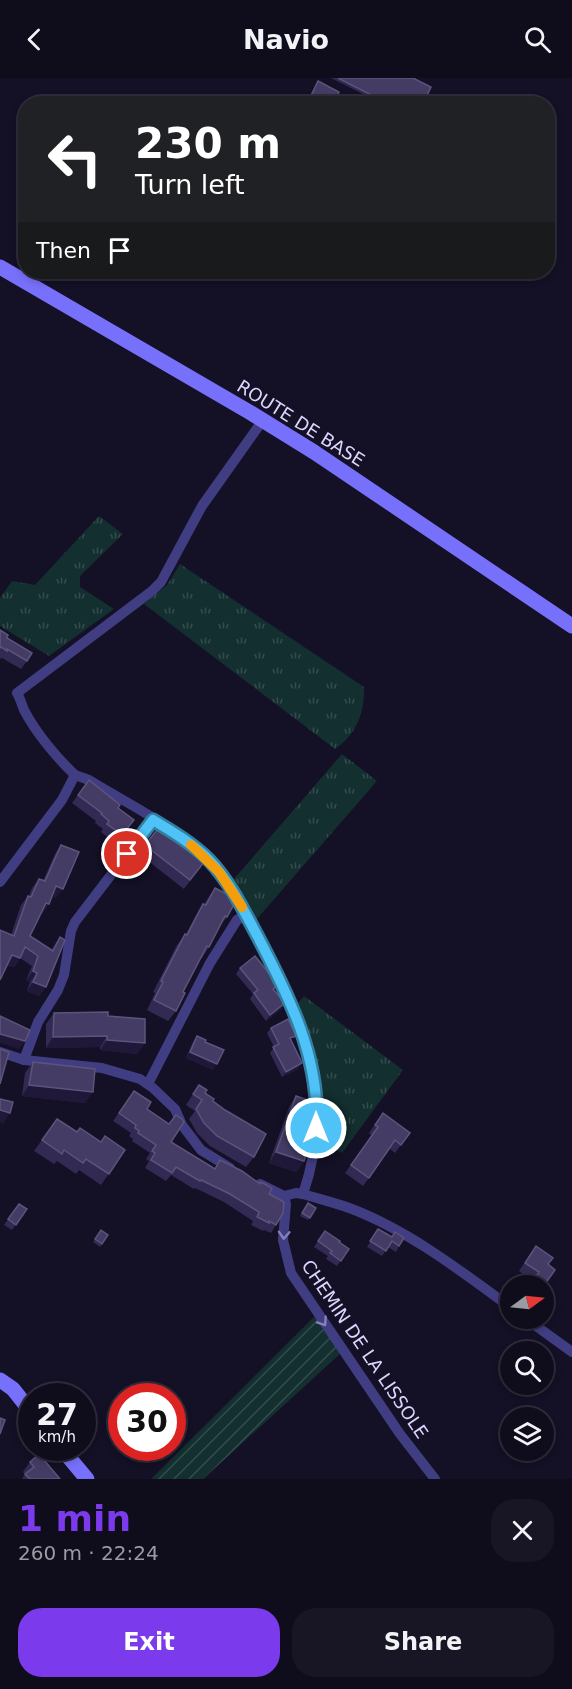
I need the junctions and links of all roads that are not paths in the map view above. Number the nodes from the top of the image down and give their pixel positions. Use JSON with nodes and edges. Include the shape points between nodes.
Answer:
{"nodes":[{"id":1,"x":0,"y":267,"type":"edge"},
{"id":2,"x":18,"y":277,"type":"edge"},
{"id":3,"x":21,"y":279,"type":"edge"},
{"id":4,"x":263,"y":420,"type":"junction"},
{"id":5,"x":572,"y":626,"type":"edge"},
{"id":6,"x":75,"y":775,"type":"junction"},
{"id":7,"x":153,"y":820,"type":"junction"},
{"id":8,"x":0,"y":882,"type":"edge"},
{"id":9,"x":246,"y":914,"type":"junction"},
{"id":10,"x":0,"y":1053,"type":"edge"},
{"id":11,"x":24,"y":1060,"type":"junction"},
{"id":12,"x":148,"y":1084,"type":"junction"},
{"id":13,"x":303,"y":1194,"type":"junction"},
{"id":14,"x":284,"y":1197,"type":"junction"},
{"id":15,"x":500,"y":1300,"type":"edge"},
{"id":16,"x":540,"y":1329,"type":"edge"},
{"id":17,"x":572,"y":1353,"type":"edge"},
{"id":18,"x":0,"y":1380,"type":"edge"},
{"id":19,"x":18,"y":1395,"type":"edge"},
{"id":20,"x":72,"y":1461,"type":"edge"},
{"id":21,"x":87,"y":1479,"type":"edge"},
{"id":22,"x":435,"y":1479,"type":"edge"}],
"edges":[{"from":1,"to":2,"type":"main road","name":"ROUTE DE BASE"},
{"from":3,"to":4,"type":"main road","name":"ROUTE DE BASE"},
{"from":4,"to":5,"type":"main road","name":"ROUTE DE BASE"},
{"from":4,"to":6,"type":"street","via":[[202,506],[161,582],[17,693],[58,759]]},
{"from":6,"to":7,"type":"street"},
{"from":6,"to":8,"type":"street","via":[[62,800]]},
{"from":7,"to":9,"type":"street","via":[[208,860]]},
{"from":7,"to":11,"type":"street","via":[[75,922],[64,975],[38,1022]]},
{"from":9,"to":12,"type":"street","via":[[237,920],[210,963]]},
{"from":9,"to":13,"type":"street","via":[[302,1028],[314,1085],[318,1112],[316,1144]]},
{"from":10,"to":11,"type":"street"},
{"from":11,"to":12,"type":"street","via":[[110,1070]]},
{"from":12,"to":14,"type":"street","via":[[175,1110],[201,1150]]},
{"from":13,"to":14,"type":"street"},
{"from":13,"to":15,"type":"street","via":[[353,1209],[398,1232]]},
{"from":14,"to":22,"type":"street","name":"CHEMIN DE LA LISSOLE","one_way":true,"via":[[282,1240],[291,1273]]},
{"from":16,"to":17,"type":"street"},
{"from":18,"to":19,"type":"main road"},
{"from":20,"to":21,"type":"main road"}]}
